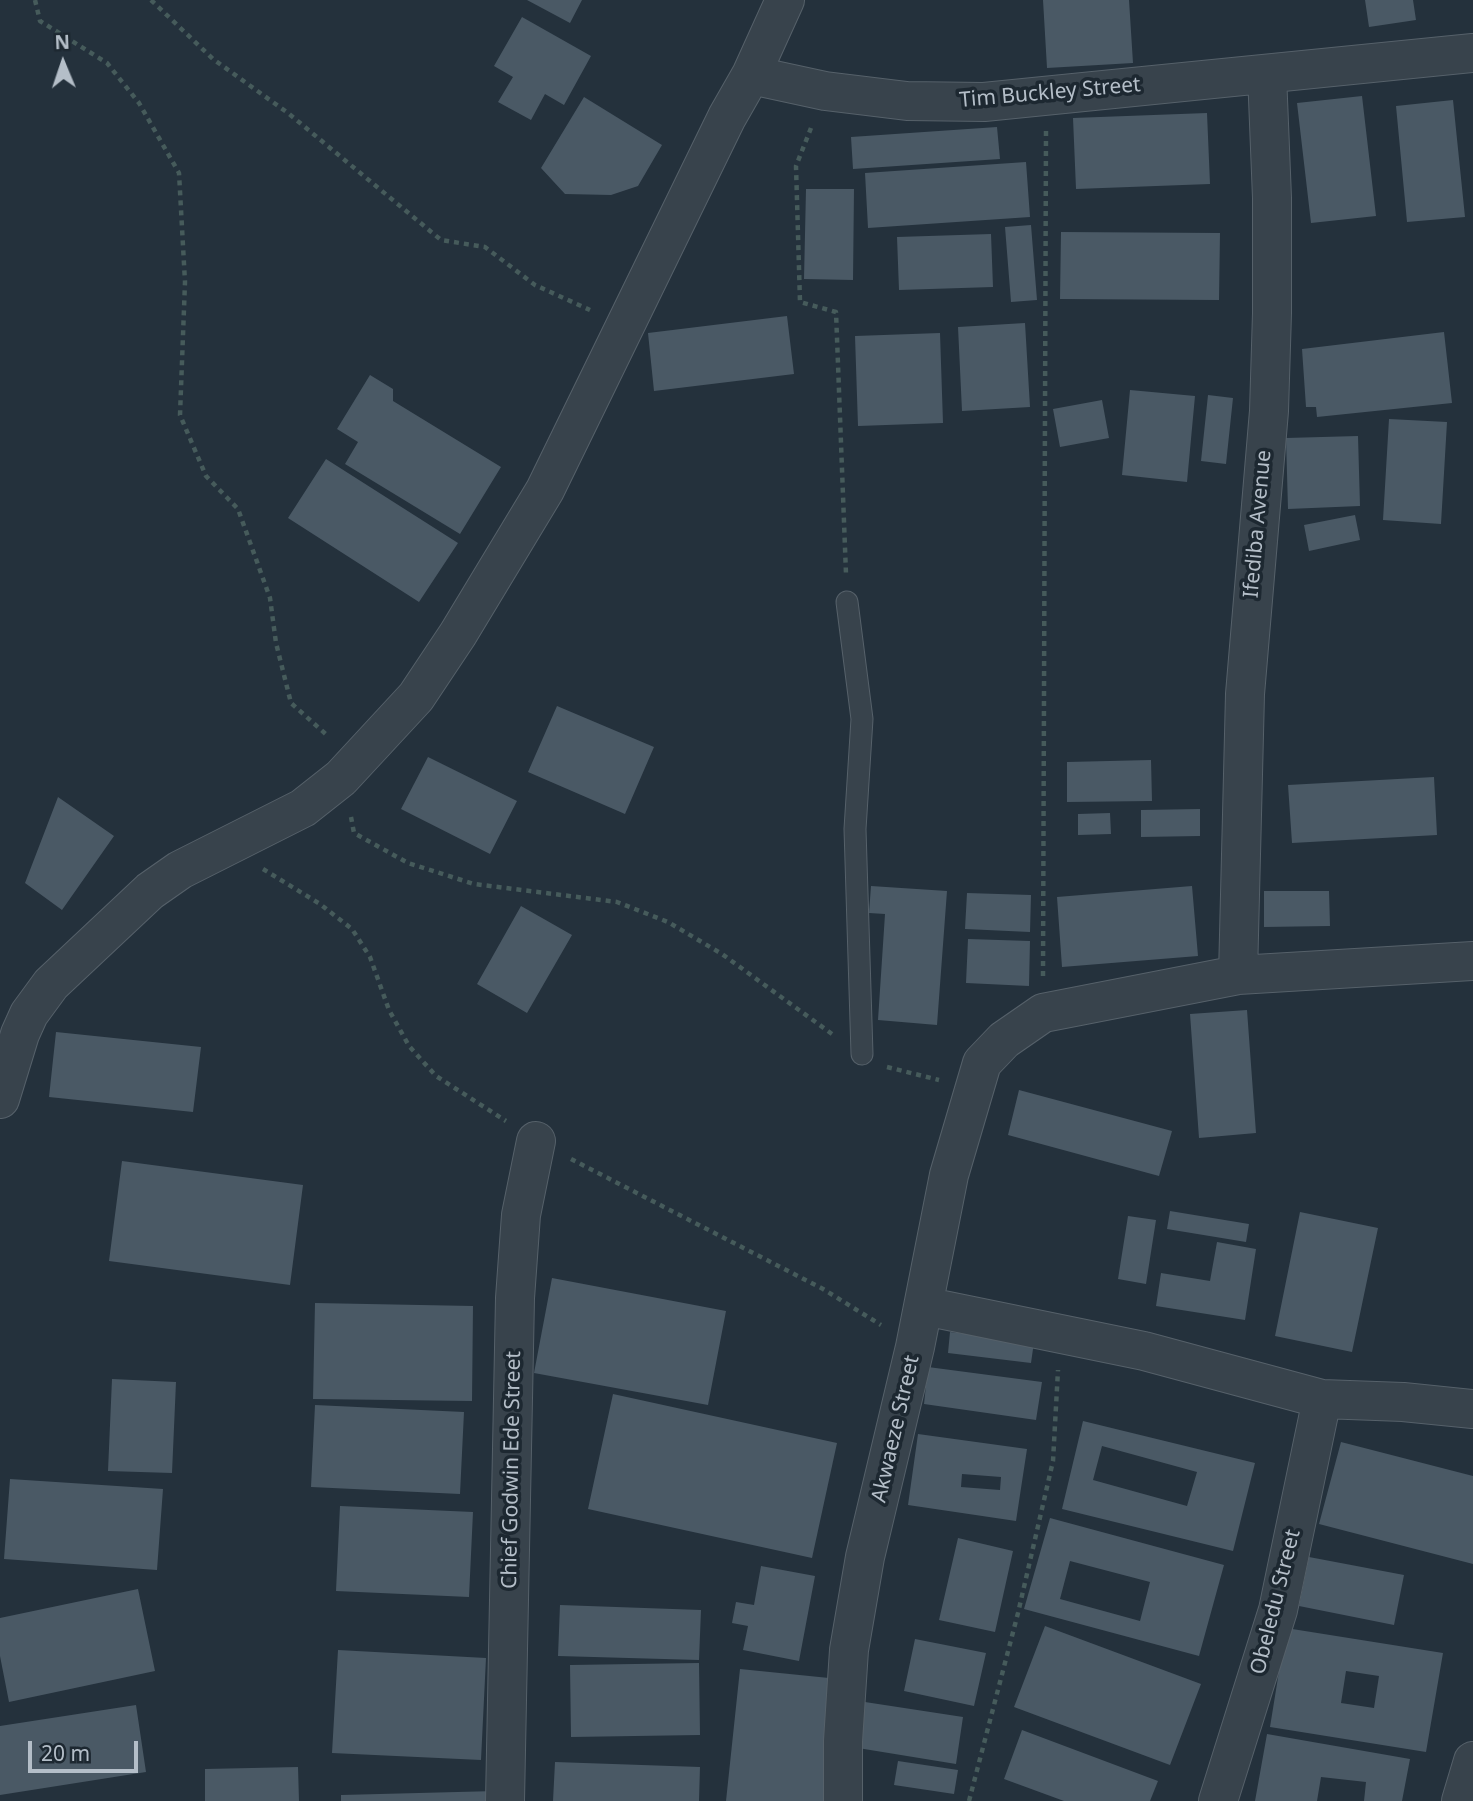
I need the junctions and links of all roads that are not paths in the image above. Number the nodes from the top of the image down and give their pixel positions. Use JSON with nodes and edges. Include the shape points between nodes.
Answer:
{"nodes":[{"id":1,"x":785,"y":0,"type":"edge"},
{"id":2,"x":1473,"y":53,"type":"edge"},
{"id":3,"x":1266,"y":74,"type":"junction"},
{"id":4,"x":751,"y":75,"type":"junction"},
{"id":5,"x":847,"y":602,"type":"road end"},
{"id":6,"x":1473,"y":961,"type":"edge"},
{"id":7,"x":1238,"y":975,"type":"junction"},
{"id":8,"x":862,"y":1054,"type":"road end"},
{"id":9,"x":0,"y":1100,"type":"edge"},
{"id":10,"x":536,"y":1141,"type":"dead end"},
{"id":11,"x":924,"y":1306,"type":"junction"},
{"id":12,"x":1322,"y":1399,"type":"junction"},
{"id":13,"x":1473,"y":1409,"type":"edge"},
{"id":14,"x":1473,"y":1761,"type":"edge"},
{"id":15,"x":505,"y":1801,"type":"edge"},
{"id":16,"x":843,"y":1801,"type":"edge"},
{"id":17,"x":1218,"y":1801,"type":"edge"},
{"id":18,"x":1461,"y":1801,"type":"edge"}],
"edges":[{"from":1,"to":4,"type":"street"},
{"from":2,"to":3,"type":"street","name":"Tim Buckley Street"},
{"from":3,"to":4,"type":"street","name":"Tim Buckley Street","via":[[984,102],[907,101],[825,91]]},
{"from":3,"to":7,"type":"street","name":"Ifediba Avenue","via":[[1272,198],[1269,411],[1245,694]]},
{"from":4,"to":9,"type":"street","via":[[545,490],[415,697],[341,778],[303,808],[180,870],[51,984],[20,1034]]},
{"from":5,"to":8,"type":"lane","via":[[862,719],[855,829]]},
{"from":6,"to":7,"type":"street"},
{"from":7,"to":11,"type":"street","name":"Akwaeze Street","via":[[1043,1013],[1004,1040],[979,1074],[949,1175]]},
{"from":10,"to":15,"type":"street","name":"Chief Godwin Ede Street","via":[[521,1215],[515,1298]]},
{"from":11,"to":12,"type":"street","via":[[1144,1351]]},
{"from":11,"to":16,"type":"street","name":"Akwaeze Street","via":[[865,1557],[849,1650]]},
{"from":12,"to":13,"type":"street"},
{"from":12,"to":17,"type":"street","name":"Obeledu Street","via":[[1278,1610]]},
{"from":14,"to":18,"type":"street"}]}
